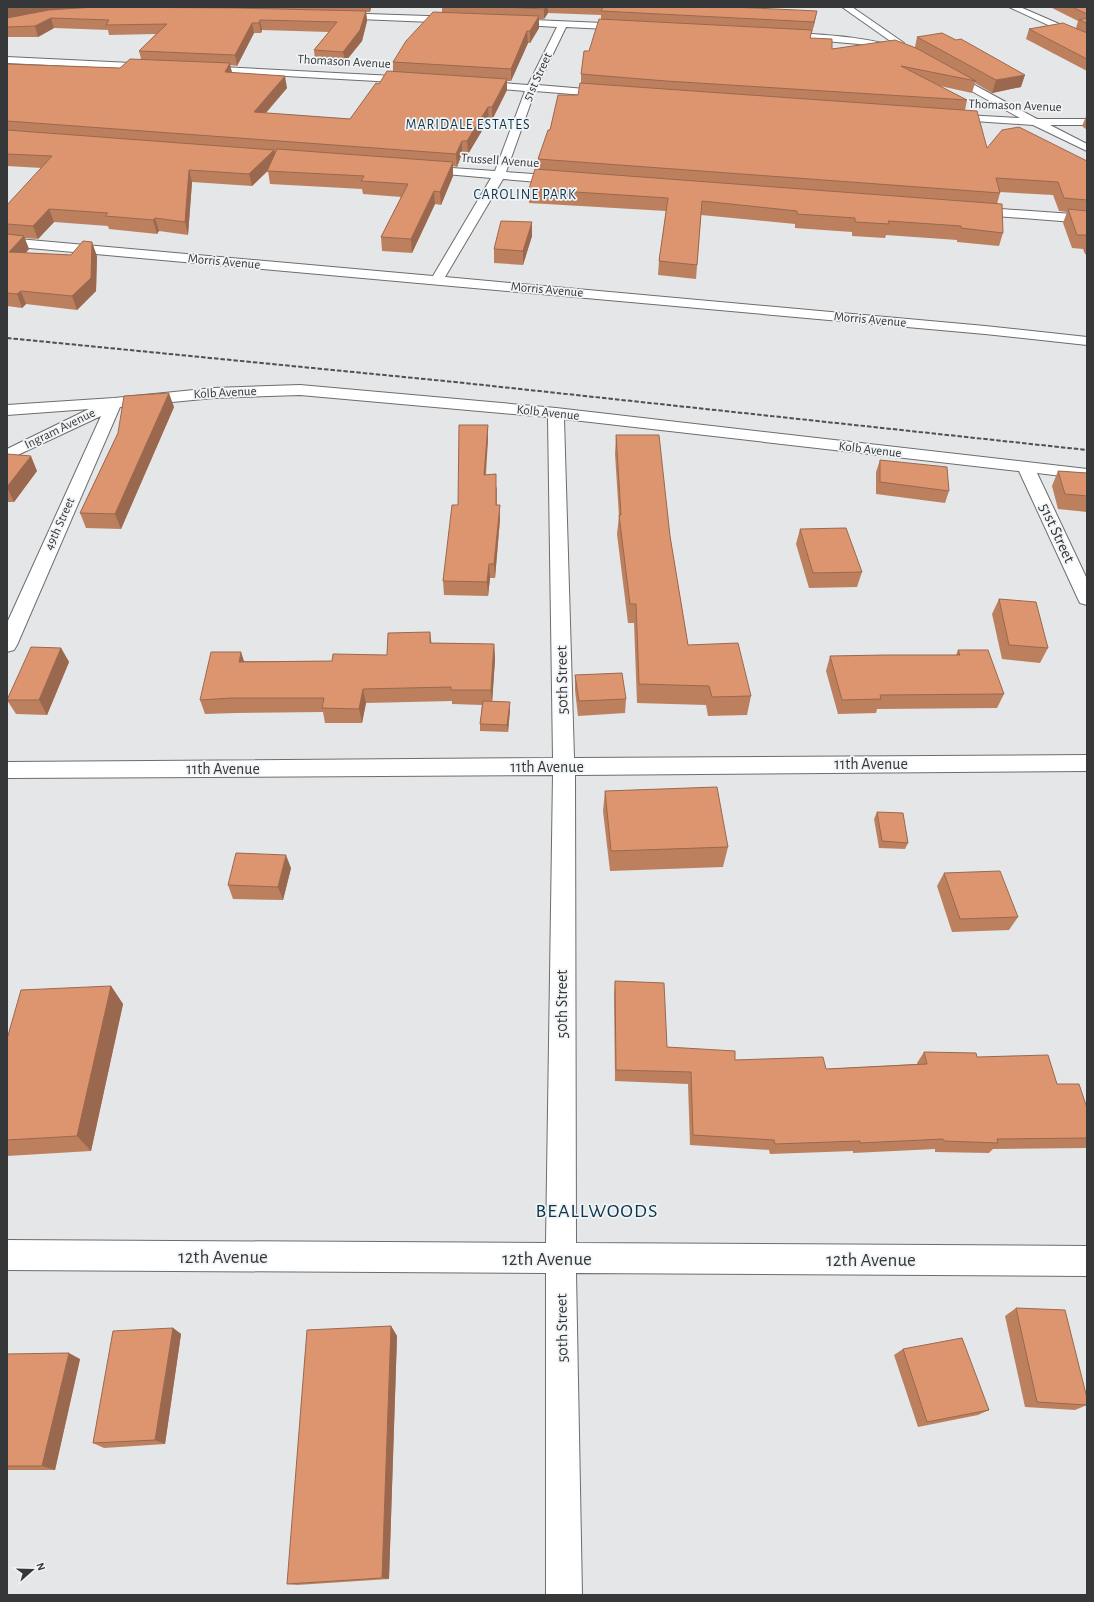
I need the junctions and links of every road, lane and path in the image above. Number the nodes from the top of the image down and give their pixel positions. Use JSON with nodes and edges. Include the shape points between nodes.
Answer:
{"nodes":[{"id":1,"x":846,"y":7,"type":"edge"},
{"id":2,"x":1012,"y":7,"type":"edge"},
{"id":3,"x":329,"y":15,"type":"edge"},
{"id":4,"x":470,"y":20,"type":"edge"},
{"id":5,"x":501,"y":22,"type":"edge"},
{"id":6,"x":563,"y":24,"type":"junction"},
{"id":7,"x":634,"y":28,"type":"edge"},
{"id":8,"x":768,"y":35,"type":"edge"},
{"id":9,"x":1087,"y":40,"type":"edge"},
{"id":10,"x":7,"y":60,"type":"edge"},
{"id":11,"x":161,"y":67,"type":"edge"},
{"id":12,"x":192,"y":68,"type":"edge"},
{"id":13,"x":938,"y":68,"type":"edge"},
{"id":14,"x":424,"y":81,"type":"edge"},
{"id":15,"x":470,"y":84,"type":"edge"},
{"id":16,"x":532,"y":87,"type":"junction"},
{"id":17,"x":618,"y":94,"type":"edge"},
{"id":18,"x":939,"y":117,"type":"edge"},
{"id":19,"x":1036,"y":122,"type":"junction"},
{"id":20,"x":1087,"y":122,"type":"edge"},
{"id":21,"x":1087,"y":148,"type":"edge"},
{"id":22,"x":412,"y":168,"type":"edge"},
{"id":23,"x":499,"y":175,"type":"junction"},
{"id":24,"x":571,"y":181,"type":"edge"},
{"id":25,"x":960,"y":210,"type":"edge"},
{"id":26,"x":1087,"y":219,"type":"edge"},
{"id":27,"x":7,"y":242,"type":"edge"},
{"id":28,"x":437,"y":280,"type":"junction"},
{"id":29,"x":1087,"y":341,"type":"edge"},
{"id":30,"x":114,"y":403,"type":"junction"},
{"id":31,"x":7,"y":410,"type":"edge"},
{"id":32,"x":556,"y":413,"type":"junction"},
{"id":33,"x":7,"y":455,"type":"edge"},
{"id":34,"x":1026,"y":468,"type":"junction"},
{"id":35,"x":1087,"y":474,"type":"edge"},
{"id":36,"x":1087,"y":599,"type":"edge"},
{"id":37,"x":7,"y":645,"type":"edge"},
{"id":38,"x":1087,"y":763,"type":"edge"},
{"id":39,"x":564,"y":767,"type":"junction"},
{"id":40,"x":7,"y":770,"type":"edge"},
{"id":41,"x":7,"y":1255,"type":"edge"},
{"id":42,"x":561,"y":1259,"type":"junction"},
{"id":43,"x":1087,"y":1262,"type":"edge"},
{"id":44,"x":564,"y":1595,"type":"edge"}],
"edges":[{"from":1,"to":8,"type":"street","via":[[917,56],[885,44],[864,41]]},
{"from":2,"to":9,"type":"street"},
{"from":3,"to":4,"type":"street"},
{"from":5,"to":6,"type":"street"},
{"from":6,"to":7,"type":"street"},
{"from":6,"to":16,"type":"street","name":"51st Street"},
{"from":10,"to":11,"type":"street"},
{"from":12,"to":14,"type":"street","name":"Thomason Avenue"},
{"from":13,"to":19,"type":"street"},
{"from":15,"to":16,"type":"street"},
{"from":16,"to":17,"type":"street"},
{"from":16,"to":23,"type":"street","name":"51st Street"},
{"from":18,"to":19,"type":"street","name":"Thomason Avenue"},
{"from":19,"to":20,"type":"street","name":"Thomason Avenue"},
{"from":19,"to":21,"type":"street"},
{"from":22,"to":23,"type":"street","name":"Trussell Avenue"},
{"from":23,"to":24,"type":"street","name":"Trussell Avenue"},
{"from":23,"to":28,"type":"street","name":"51st Street"},
{"from":25,"to":26,"type":"street"},
{"from":27,"to":28,"type":"street","name":"Morris Avenue"},
{"from":28,"to":29,"type":"street","name":"Morris Avenue"},
{"from":30,"to":31,"type":"street","name":"Kolb Avenue"},
{"from":30,"to":32,"type":"street","name":"Kolb Avenue","via":[[214,393],[300,390]]},
{"from":30,"to":33,"type":"street","name":"Ingram Avenue"},
{"from":30,"to":37,"type":"street","name":"49th Street"},
{"from":32,"to":34,"type":"street","name":"Kolb Avenue"},
{"from":32,"to":39,"type":"street","name":"50th Street"},
{"from":34,"to":35,"type":"street","name":"Kolb Avenue"},
{"from":34,"to":36,"type":"street","name":"51st Street"},
{"from":38,"to":39,"type":"street","name":"11th Avenue"},
{"from":39,"to":40,"type":"street","name":"11th Avenue"},
{"from":39,"to":42,"type":"street","name":"50th Street"},
{"from":41,"to":42,"type":"street","name":"12th Avenue"},
{"from":42,"to":43,"type":"street","name":"12th Avenue"},
{"from":42,"to":44,"type":"street","name":"50th Street"}]}
